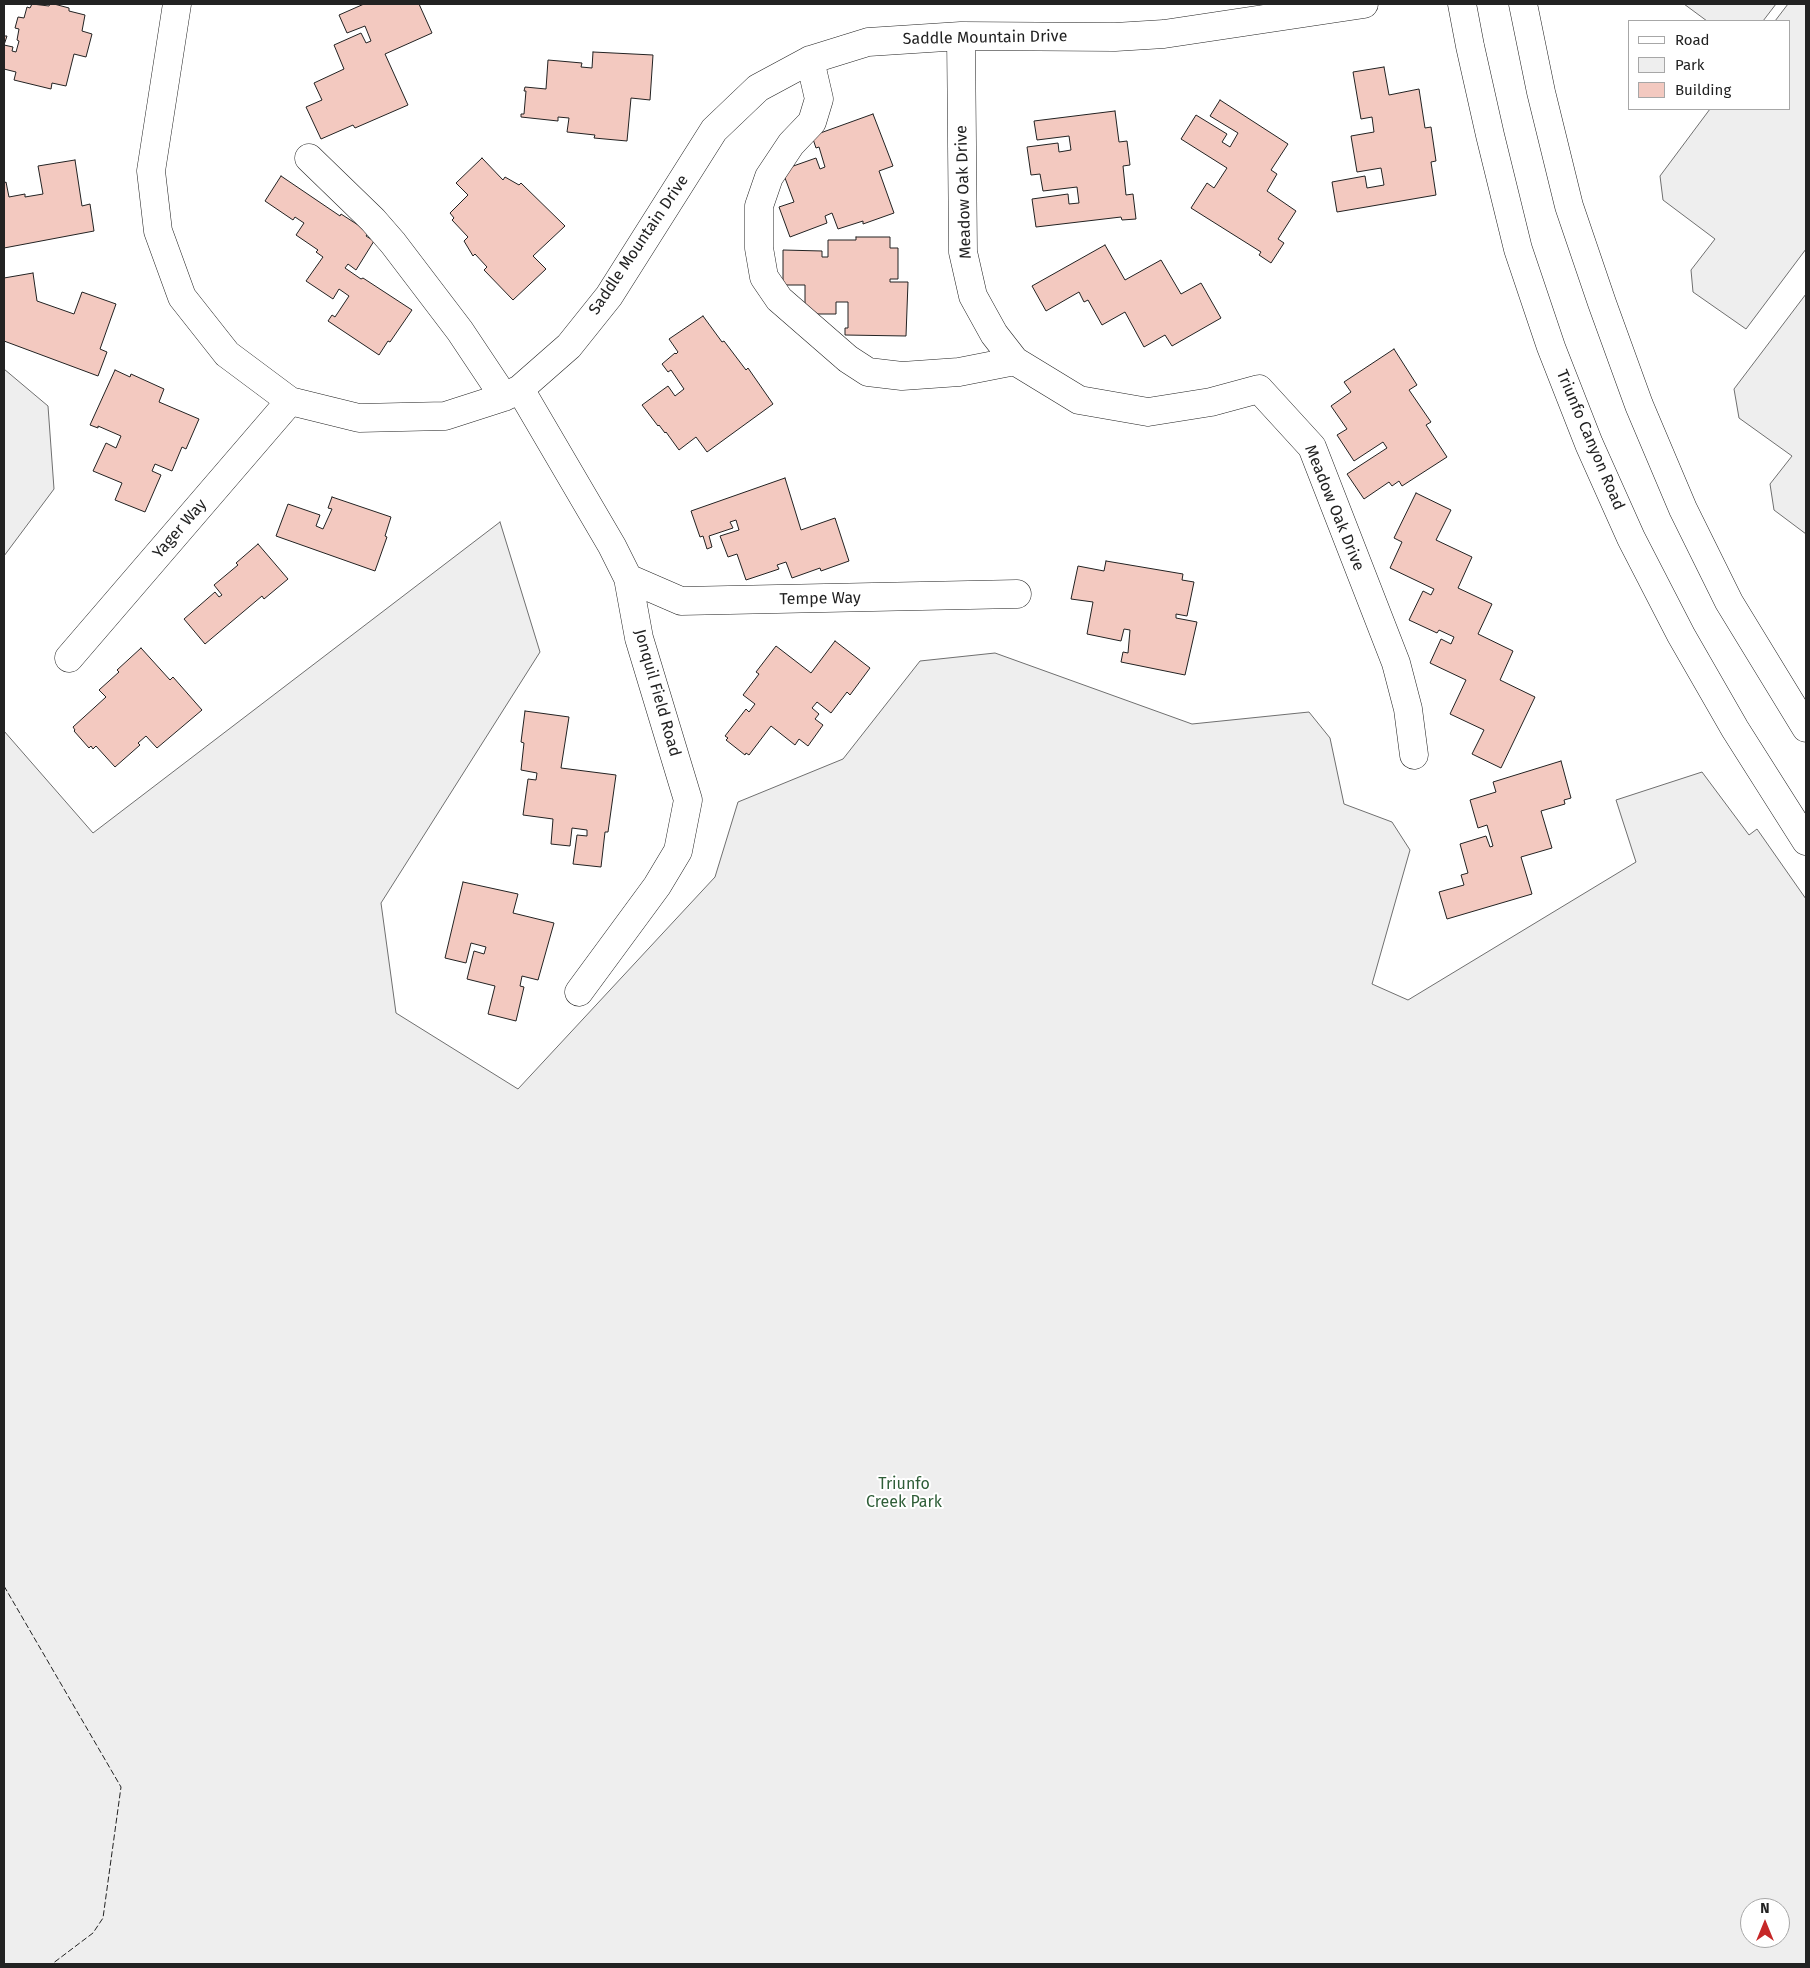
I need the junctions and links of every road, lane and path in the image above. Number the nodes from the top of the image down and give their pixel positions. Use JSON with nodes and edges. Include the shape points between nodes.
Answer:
{"nodes":[{"id":1,"x":177,"y":4,"type":"edge"},
{"id":2,"x":1364,"y":4,"type":"edge"},
{"id":3,"x":1462,"y":4,"type":"edge"},
{"id":4,"x":1523,"y":4,"type":"edge"},
{"id":5,"x":961,"y":36,"type":"junction"},
{"id":6,"x":810,"y":60,"type":"junction"},
{"id":7,"x":309,"y":158,"type":"dead end"},
{"id":8,"x":1015,"y":361,"type":"junction"},
{"id":9,"x":512,"y":393,"type":"junction"},
{"id":10,"x":290,"y":401,"type":"junction"},
{"id":11,"x":628,"y":578,"type":"junction"},
{"id":12,"x":1016,"y":594,"type":"dead end"},
{"id":13,"x":69,"y":658,"type":"dead end"},
{"id":14,"x":1806,"y":728,"type":"edge"},
{"id":15,"x":1414,"y":755,"type":"dead end"},
{"id":16,"x":1806,"y":841,"type":"edge"},
{"id":17,"x":580,"y":992,"type":"dead end"}],
"edges":[{"from":1,"to":10,"type":"street","name":"Saddle Mountain Drive","via":[[151,171],[158,231],[182,297],[227,354]]},
{"from":2,"to":5,"type":"street","name":"Saddle Mountain Drive","via":[[1164,34],[1115,37]]},
{"from":3,"to":16,"type":"street","name":"Triunfo Canyon Road","via":[[1518,249],[1551,347],[1589,444],[1631,538],[1680,635]]},
{"from":4,"to":14,"type":"street","via":[[1569,206],[1639,405],[1729,602]]},
{"from":5,"to":6,"type":"street","name":"Saddle Mountain Drive","via":[[868,42]]},
{"from":5,"to":8,"type":"street","name":"Meadow Oak Drive","via":[[963,252],[972,296],[994,334]]},
{"from":6,"to":8,"type":"street","via":[[819,99],[812,122],[791,144],[769,177],[759,206],[759,248],[764,277],[779,299],[807,325],[868,372],[902,376],[959,372]]},
{"from":6,"to":9,"type":"street","name":"Saddle Mountain Drive","via":[[758,88],[714,130],[609,296],[569,346]]},
{"from":7,"to":9,"type":"street","name":"Jonquil Field Road","via":[[393,243]]},
{"from":8,"to":15,"type":"street","name":"Meadow Oak Drive","via":[[1080,400],[1148,412],[1211,402],[1259,389],[1312,447],[1396,664],[1408,709]]},
{"from":9,"to":10,"type":"street","name":"Saddle Mountain Drive","via":[[445,416],[359,418]]},
{"from":9,"to":11,"type":"street","name":"Jonquil Field Road","via":[[612,546]]},
{"from":10,"to":13,"type":"street","name":"Yager Way"},
{"from":11,"to":12,"type":"street","name":"Tempe Way","via":[[681,601]]},
{"from":11,"to":17,"type":"street","name":"Jonquil Field Road","via":[[640,638],[688,800],[678,851],[657,886]]}]}
